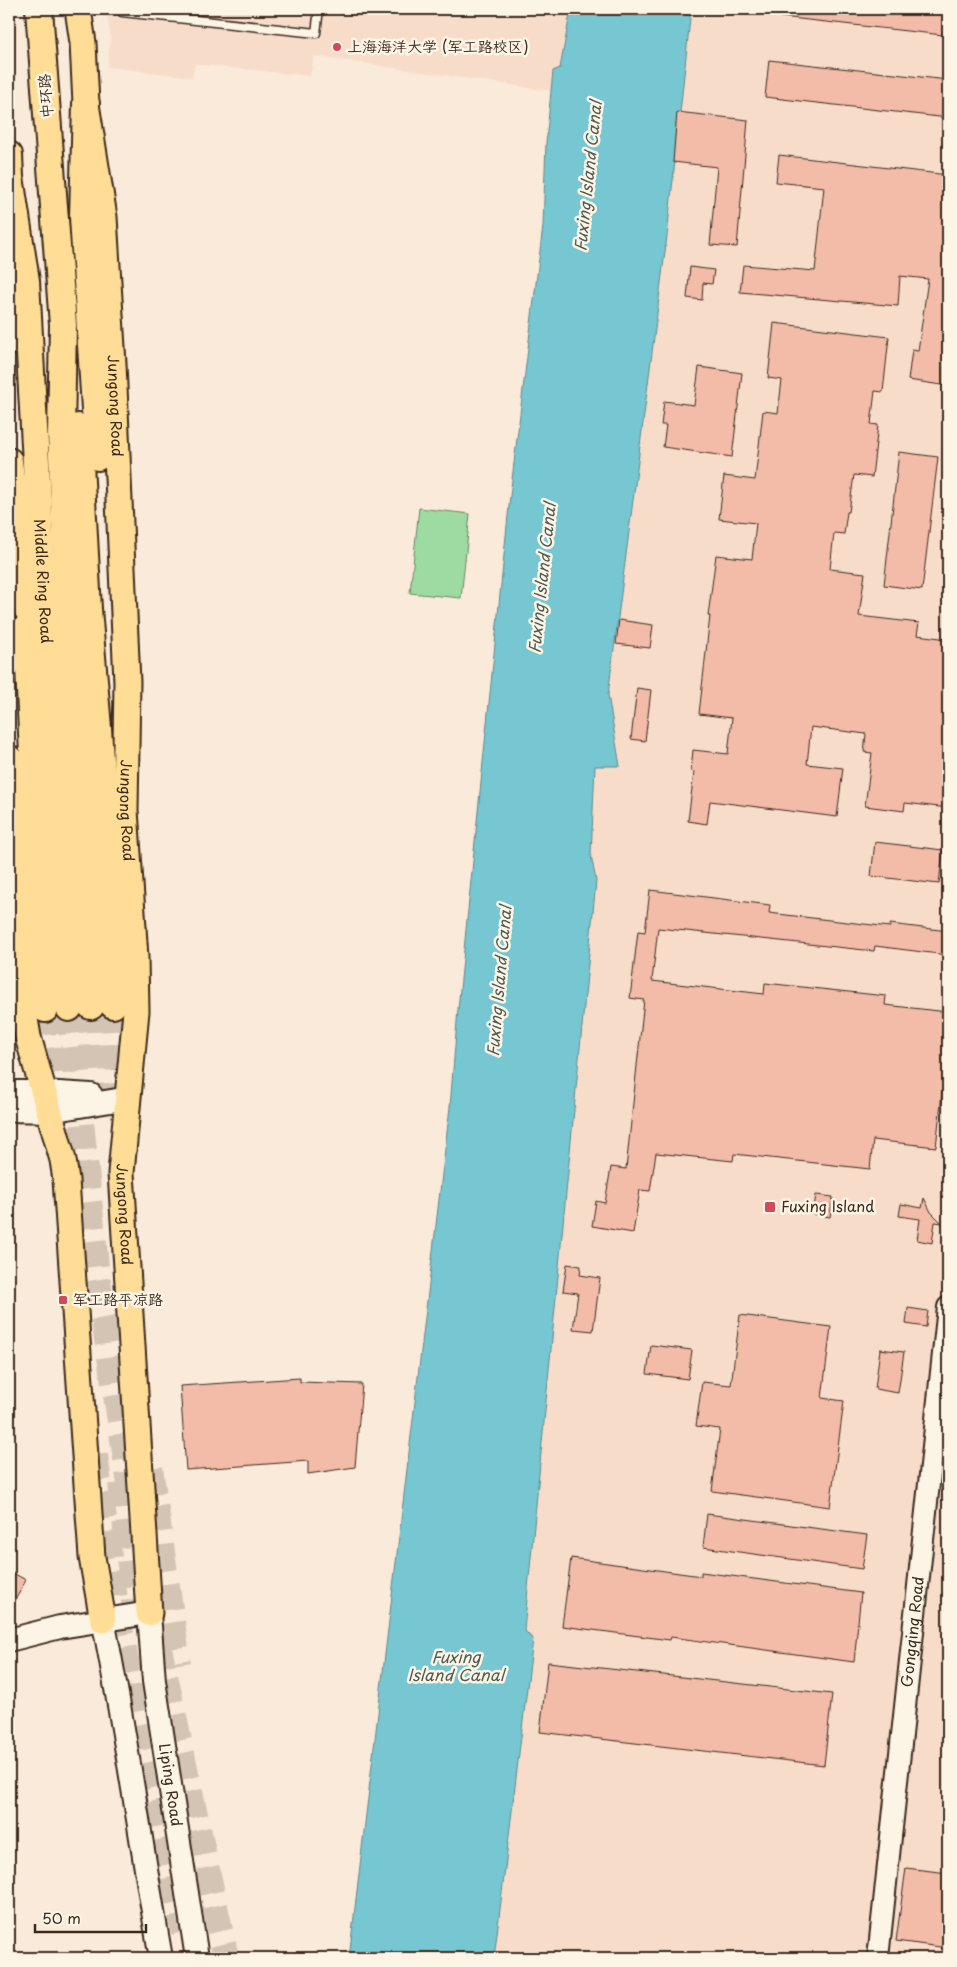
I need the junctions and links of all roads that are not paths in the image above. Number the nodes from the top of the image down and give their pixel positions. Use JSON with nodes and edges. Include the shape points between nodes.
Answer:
{"nodes":[{"id":1,"x":39,"y":9,"type":"edge"},
{"id":2,"x":78,"y":9,"type":"edge"},
{"id":3,"x":319,"y":9,"type":"edge"},
{"id":4,"x":122,"y":12,"type":"dead end"},
{"id":5,"x":86,"y":104,"type":"junction"},
{"id":6,"x":9,"y":166,"type":"edge"},
{"id":7,"x":52,"y":183,"type":"joint"},
{"id":8,"x":9,"y":240,"type":"edge"},
{"id":9,"x":9,"y":297,"type":"edge"},
{"id":10,"x":63,"y":325,"type":"junction"},
{"id":11,"x":9,"y":461,"type":"edge"},
{"id":12,"x":27,"y":609,"type":"junction"},
{"id":13,"x":98,"y":728,"type":"junction"},
{"id":14,"x":9,"y":758,"type":"edge"},
{"id":15,"x":79,"y":1007,"type":"junction"},
{"id":16,"x":9,"y":1092,"type":"edge"},
{"id":17,"x":129,"y":1098,"type":"junction"},
{"id":18,"x":46,"y":1101,"type":"junction"},
{"id":19,"x":9,"y":1110,"type":"edge"},
{"id":20,"x":948,"y":1307,"type":"edge"},
{"id":21,"x":150,"y":1612,"type":"junction"},
{"id":22,"x":103,"y":1620,"type":"junction"},
{"id":23,"x":9,"y":1640,"type":"edge"},
{"id":24,"x":162,"y":1958,"type":"edge"},
{"id":25,"x":197,"y":1958,"type":"edge"},
{"id":26,"x":878,"y":1958,"type":"edge"}],
"edges":[{"from":1,"to":7,"type":"highway","name":"中环路"},
{"from":2,"to":5,"type":"main road","name":"Jungong Road"},
{"from":3,"to":4,"type":"lane","via":[[316,33]]},
{"from":5,"to":13,"type":"highway","via":[[83,217],[100,498]]},
{"from":5,"to":17,"type":"main road","name":"Jungong Road","via":[[104,217],[128,682],[125,810],[136,1011]]},
{"from":6,"to":8,"type":"highway"},
{"from":6,"to":15,"type":"highway","name":"Middle Ring Road","via":[[26,281],[44,609]]},
{"from":7,"to":10,"type":"highway","name":"Middle Ring Road"},
{"from":9,"to":12,"type":"highway"},
{"from":10,"to":13,"type":"highway","via":[[79,434]]},
{"from":10,"to":15,"type":"highway","name":"Middle Ring Road","via":[[61,433]]},
{"from":11,"to":12,"type":"highway"},
{"from":12,"to":15,"type":"highway"},
{"from":13,"to":15,"type":"highway","via":[[108,876]]},
{"from":14,"to":18,"type":"main road","via":[[25,1019]]},
{"from":16,"to":18,"type":"main road"},
{"from":17,"to":18,"type":"main road"},
{"from":17,"to":21,"type":"main road","name":"Jungong Road","via":[[121,1173]]},
{"from":18,"to":19,"type":"main road"},
{"from":18,"to":22,"type":"main road","via":[[66,1180],[92,1557]]},
{"from":20,"to":26,"type":"street","name":"Gongqing Road"},
{"from":21,"to":22,"type":"main road"},
{"from":21,"to":25,"type":"main road","name":"Liping Road","via":[[154,1681]]},
{"from":22,"to":23,"type":"main road"},
{"from":22,"to":24,"type":"main road"}]}
